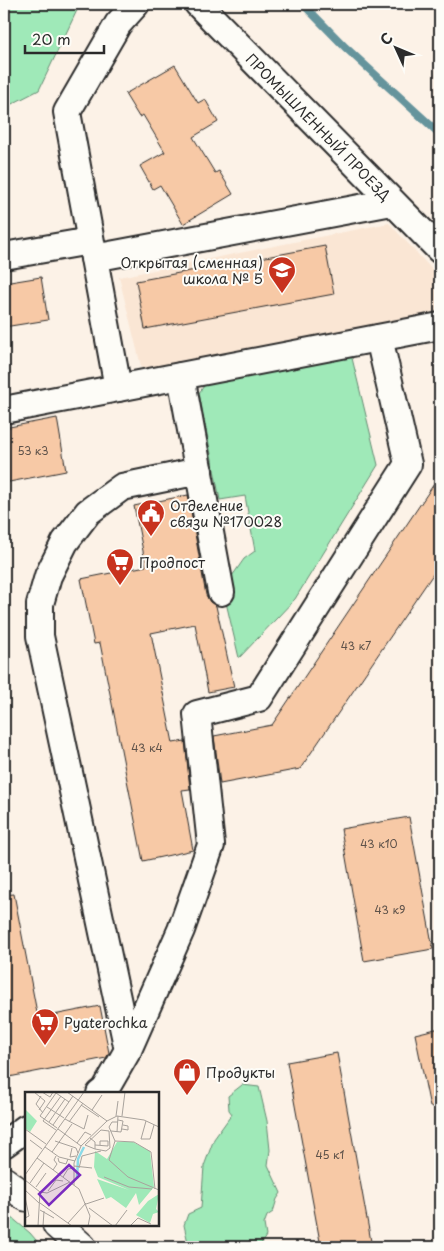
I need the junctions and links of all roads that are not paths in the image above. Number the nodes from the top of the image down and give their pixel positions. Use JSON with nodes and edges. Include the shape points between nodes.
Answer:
{"nodes":[{"id":1,"x":136,"y":4,"type":"edge"},
{"id":2,"x":198,"y":4,"type":"edge"},
{"id":3,"x":392,"y":202,"type":"junction"},
{"id":4,"x":92,"y":249,"type":"junction"},
{"id":5,"x":440,"y":250,"type":"edge"},
{"id":6,"x":4,"y":256,"type":"edge"},
{"id":7,"x":440,"y":326,"type":"edge"},
{"id":8,"x":379,"y":338,"type":"junction"},
{"id":9,"x":180,"y":376,"type":"junction"},
{"id":10,"x":118,"y":388,"type":"junction"},
{"id":11,"x":4,"y":410,"type":"edge"},
{"id":12,"x":199,"y":471,"type":"junction"},
{"id":13,"x":221,"y":592,"type":"dead end"},
{"id":14,"x":128,"y":1050,"type":"junction"},
{"id":15,"x":102,"y":1092,"type":"edge"},
{"id":16,"x":25,"y":1129,"type":"edge"},
{"id":17,"x":4,"y":1144,"type":"edge"},
{"id":18,"x":4,"y":1181,"type":"edge"},
{"id":19,"x":25,"y":1196,"type":"edge"},
{"id":20,"x":58,"y":1226,"type":"edge"},
{"id":21,"x":82,"y":1247,"type":"edge"}],
"edges":[{"from":1,"to":4,"type":"street","via":[[118,24],[67,112]]},
{"from":2,"to":3,"type":"street","name":"ПРОМЫШЛЕННЫЙ ПРОЕЗД"},
{"from":3,"to":4,"type":"street"},
{"from":3,"to":5,"type":"street","name":"ПРОМЫШЛЕННЫЙ ПРОЕЗД"},
{"from":4,"to":6,"type":"street"},
{"from":4,"to":10,"type":"street"},
{"from":7,"to":8,"type":"street"},
{"from":8,"to":9,"type":"street"},
{"from":8,"to":14,"type":"street","via":[[408,464],[260,698],[197,714],[211,846],[181,930]]},
{"from":9,"to":10,"type":"street"},
{"from":9,"to":12,"type":"street"},
{"from":10,"to":11,"type":"street"},
{"from":12,"to":13,"type":"street"},
{"from":12,"to":14,"type":"street","via":[[122,487],[88,512],[65,542],[48,576],[40,604],[40,636]]},
{"from":14,"to":15,"type":"street"},
{"from":16,"to":17,"type":"street"},
{"from":18,"to":19,"type":"main road"},
{"from":20,"to":21,"type":"main road"}]}
